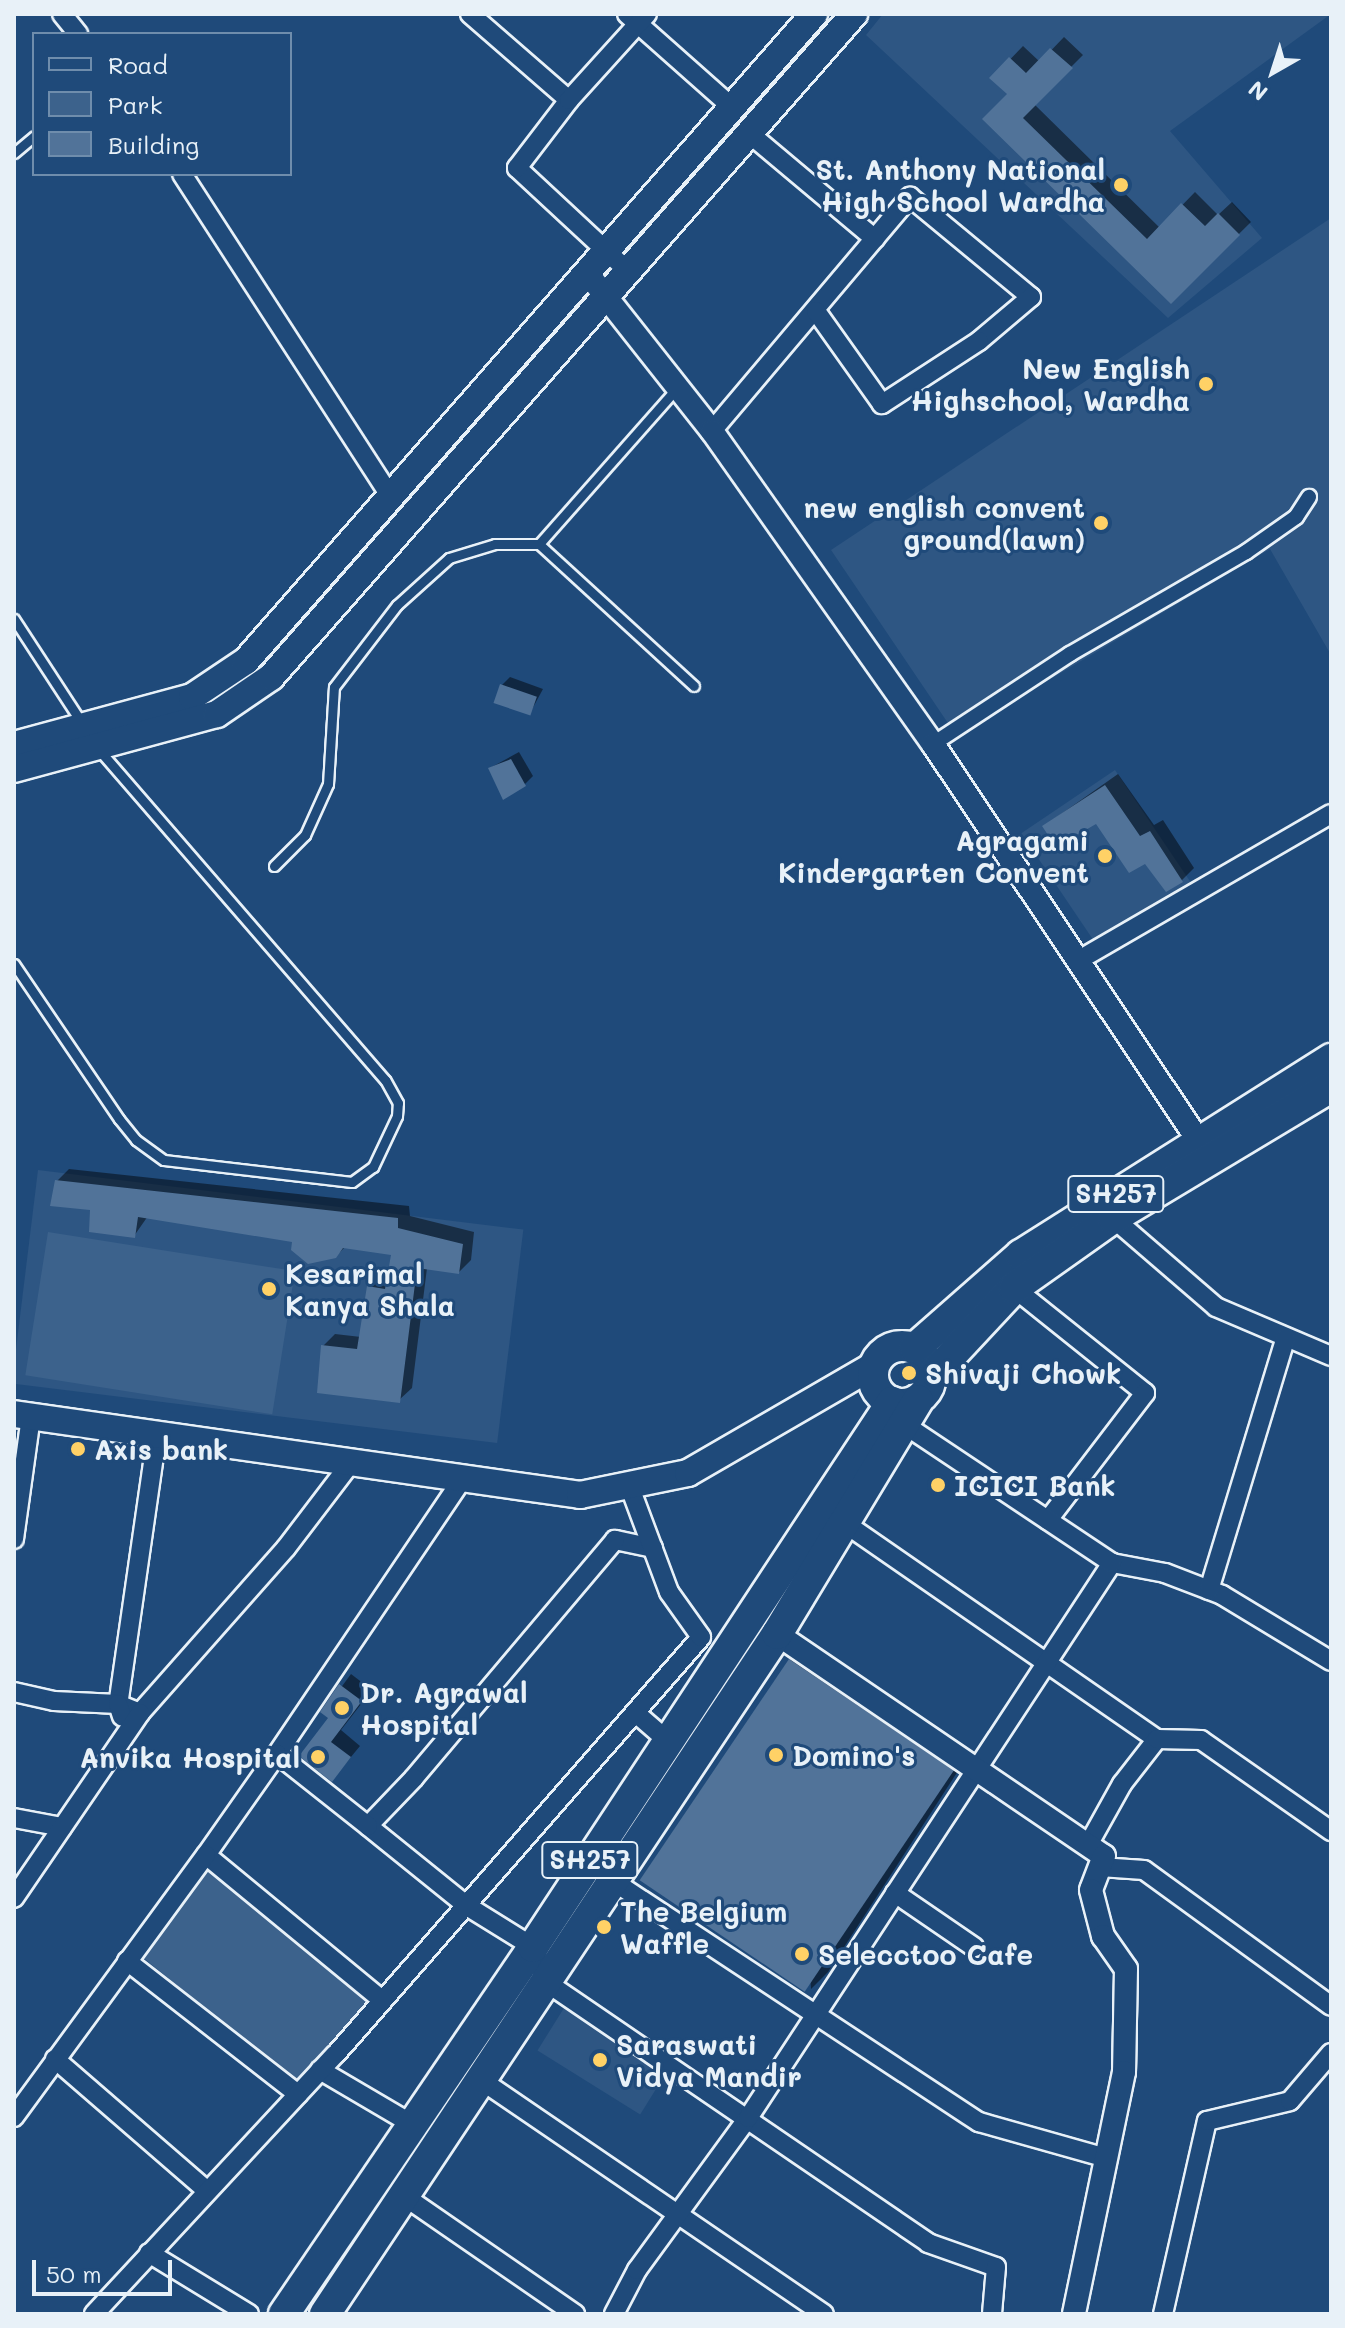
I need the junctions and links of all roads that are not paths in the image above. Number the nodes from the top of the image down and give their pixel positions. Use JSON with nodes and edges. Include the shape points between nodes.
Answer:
{"nodes":[{"id":1,"x":62,"y":14,"type":"edge"},
{"id":2,"x":470,"y":14,"type":"edge"},
{"id":3,"x":814,"y":14,"type":"edge"},
{"id":4,"x":854,"y":14,"type":"edge"},
{"id":5,"x":637,"y":17,"type":"edge"},
{"id":6,"x":76,"y":32,"type":"edge"},
{"id":7,"x":569,"y":100,"type":"junction"},
{"id":8,"x":733,"y":108,"type":"junction"},
{"id":9,"x":750,"y":134,"type":"junction"},
{"id":10,"x":32,"y":138,"type":"edge"},
{"id":11,"x":14,"y":153,"type":"edge"},
{"id":12,"x":183,"y":176,"type":"edge"},
{"id":13,"x":875,"y":239,"type":"junction"},
{"id":14,"x":607,"y":252,"type":"junction"},
{"id":15,"x":629,"y":272,"type":"junction"},
{"id":16,"x":588,"y":274,"type":"junction"},
{"id":17,"x":609,"y":296,"type":"junction"},
{"id":18,"x":816,"y":311,"type":"junction"},
{"id":19,"x":678,"y":387,"type":"junction"},
{"id":20,"x":712,"y":431,"type":"junction"},
{"id":21,"x":391,"y":497,"type":"junction"},
{"id":22,"x":1309,"y":497,"type":"dead end"},
{"id":23,"x":539,"y":544,"type":"junction"},
{"id":24,"x":14,"y":619,"type":"edge"},
{"id":25,"x":694,"y":686,"type":"dead end"},
{"id":26,"x":89,"y":735,"type":"junction"},
{"id":27,"x":933,"y":744,"type":"junction"},
{"id":28,"x":14,"y":745,"type":"edge"},
{"id":29,"x":14,"y":769,"type":"edge"},
{"id":30,"x":1331,"y":814,"type":"edge"},
{"id":31,"x":274,"y":866,"type":"dead end"},
{"id":32,"x":1079,"y":960,"type":"junction"},
{"id":33,"x":14,"y":964,"type":"edge"},
{"id":34,"x":1331,"y":1059,"type":"edge"},
{"id":35,"x":1331,"y":1087,"type":"edge"},
{"id":36,"x":1206,"y":1151,"type":"junction"},
{"id":37,"x":1113,"y":1218,"type":"junction"},
{"id":38,"x":1014,"y":1288,"type":"junction"},
{"id":39,"x":1286,"y":1337,"type":"junction"},
{"id":40,"x":915,"y":1348,"type":"junction"},
{"id":41,"x":1331,"y":1356,"type":"edge"},
{"id":42,"x":866,"y":1370,"type":"junction"},
{"id":43,"x":902,"y":1406,"type":"junction"},
{"id":44,"x":23,"y":1416,"type":"edge"},
{"id":45,"x":157,"y":1435,"type":"junction"},
{"id":46,"x":350,"y":1464,"type":"junction"},
{"id":47,"x":462,"y":1480,"type":"junction"},
{"id":48,"x":629,"y":1485,"type":"junction"},
{"id":49,"x":1048,"y":1520,"type":"junction"},
{"id":50,"x":846,"y":1524,"type":"junction"},
{"id":51,"x":14,"y":1539,"type":"edge"},
{"id":52,"x":653,"y":1548,"type":"junction"},
{"id":53,"x":1112,"y":1563,"type":"junction"},
{"id":54,"x":1209,"y":1590,"type":"junction"},
{"id":55,"x":777,"y":1634,"type":"junction"},
{"id":56,"x":701,"y":1637,"type":"junction"},
{"id":57,"x":728,"y":1653,"type":"junction"},
{"id":58,"x":1331,"y":1661,"type":"edge"},
{"id":59,"x":1044,"y":1666,"type":"junction"},
{"id":60,"x":14,"y":1692,"type":"edge"},
{"id":61,"x":118,"y":1704,"type":"junction"},
{"id":62,"x":140,"y":1713,"type":"junction"},
{"id":63,"x":638,"y":1715,"type":"junction"},
{"id":64,"x":127,"y":1732,"type":"junction"},
{"id":65,"x":1157,"y":1739,"type":"junction"},
{"id":66,"x":668,"y":1741,"type":"junction"},
{"id":67,"x":277,"y":1754,"type":"junction"},
{"id":68,"x":978,"y":1767,"type":"junction"},
{"id":69,"x":14,"y":1818,"type":"edge"},
{"id":70,"x":368,"y":1826,"type":"junction"},
{"id":71,"x":62,"y":1827,"type":"junction"},
{"id":72,"x":1331,"y":1831,"type":"edge"},
{"id":73,"x":1088,"y":1845,"type":"junction"},
{"id":74,"x":206,"y":1855,"type":"junction"},
{"id":75,"x":1100,"y":1867,"type":"junction"},
{"id":76,"x":613,"y":1881,"type":"junction"},
{"id":77,"x":895,"y":1893,"type":"junction"},
{"id":78,"x":14,"y":1898,"type":"edge"},
{"id":79,"x":467,"y":1906,"type":"junction"},
{"id":80,"x":533,"y":1947,"type":"junction"},
{"id":81,"x":974,"y":1947,"type":"dead end"},
{"id":82,"x":127,"y":1961,"type":"junction"},
{"id":83,"x":546,"y":1982,"type":"junction"},
{"id":84,"x":383,"y":2001,"type":"junction"},
{"id":85,"x":1331,"y":2006,"type":"edge"},
{"id":86,"x":816,"y":2012,"type":"junction"},
{"id":87,"x":1331,"y":2053,"type":"edge"},
{"id":88,"x":55,"y":2059,"type":"junction"},
{"id":89,"x":320,"y":2070,"type":"junction"},
{"id":90,"x":481,"y":2080,"type":"junction"},
{"id":91,"x":298,"y":2094,"type":"junction"},
{"id":92,"x":14,"y":2117,"type":"edge"},
{"id":93,"x":748,"y":2118,"type":"junction"},
{"id":94,"x":410,"y":2123,"type":"junction"},
{"id":95,"x":1106,"y":2158,"type":"junction"},
{"id":96,"x":206,"y":2190,"type":"junction"},
{"id":97,"x":404,"y":2196,"type":"junction"},
{"id":98,"x":679,"y":2218,"type":"junction"},
{"id":99,"x":149,"y":2253,"type":"junction"},
{"id":100,"x":330,"y":2312,"type":"edge"},
{"id":101,"x":94,"y":2314,"type":"edge"},
{"id":102,"x":249,"y":2314,"type":"edge"},
{"id":103,"x":284,"y":2314,"type":"edge"},
{"id":104,"x":575,"y":2314,"type":"edge"},
{"id":105,"x":614,"y":2314,"type":"edge"},
{"id":106,"x":824,"y":2314,"type":"edge"},
{"id":107,"x":992,"y":2314,"type":"edge"},
{"id":108,"x":1074,"y":2314,"type":"edge"},
{"id":109,"x":1163,"y":2314,"type":"edge"}],
"edges":[{"from":1,"to":6,"type":"street"},
{"from":2,"to":7,"type":"street"},
{"from":3,"to":8,"type":"main road"},
{"from":4,"to":9,"type":"main road"},
{"from":5,"to":7,"type":"street"},
{"from":5,"to":8,"type":"street"},
{"from":7,"to":14,"type":"street","via":[[517,168]]},
{"from":8,"to":14,"type":"main road"},
{"from":9,"to":13,"type":"street"},
{"from":9,"to":15,"type":"main road"},
{"from":10,"to":11,"type":"lane"},
{"from":12,"to":21,"type":"street"},
{"from":13,"to":18,"type":"street"},
{"from":13,"to":18,"type":"street","via":[[910,197],[1031,297],[979,341],[882,404]]},
{"from":14,"to":15,"type":"street"},
{"from":14,"to":16,"type":"main road"},
{"from":15,"to":17,"type":"main road"},
{"from":16,"to":17,"type":"street"},
{"from":16,"to":21,"type":"main road"},
{"from":17,"to":19,"type":"street"},
{"from":17,"to":26,"type":"main road","via":[[271,677],[217,714]]},
{"from":18,"to":20,"type":"street"},
{"from":19,"to":20,"type":"street"},
{"from":19,"to":23,"type":"lane"},
{"from":20,"to":27,"type":"street"},
{"from":21,"to":26,"type":"main road","via":[[246,661],[192,697]]},
{"from":22,"to":27,"type":"street","via":[[1296,517],[1246,552],[1070,654]]},
{"from":23,"to":25,"type":"lane"},
{"from":23,"to":31,"type":"lane","via":[[495,544],[449,558],[397,605],[334,687],[328,784],[305,835]]},
{"from":24,"to":26,"type":"lane"},
{"from":26,"to":28,"type":"main road"},
{"from":26,"to":29,"type":"main road"},
{"from":26,"to":33,"type":"lane","via":[[385,1080],[398,1103],[397,1116],[373,1167],[352,1182],[164,1160],[136,1140],[119,1119]]},
{"from":27,"to":32,"type":"street"},
{"from":30,"to":32,"type":"street"},
{"from":32,"to":36,"type":"street"},
{"from":34,"to":36,"type":"main road","number":"SH257"},
{"from":35,"to":36,"type":"main road","number":"SH257"},
{"from":36,"to":37,"type":"main road","number":"SH257"},
{"from":36,"to":40,"type":"main road","number":"SH257","via":[[1005,1266]]},
{"from":37,"to":38,"type":"main road","number":"SH257"},
{"from":37,"to":39,"type":"street","via":[[1216,1307]]},
{"from":38,"to":43,"type":"main road","number":"SH257"},
{"from":38,"to":49,"type":"street","via":[[1145,1393]]},
{"from":39,"to":41,"type":"street"},
{"from":39,"to":54,"type":"street"},
{"from":40,"to":42,"type":"main road","via":[[893,1347]]},
{"from":40,"to":43,"type":"main road","via":[[926,1358]]},
{"from":42,"to":43,"type":"main road","via":[[870,1389]]},
{"from":42,"to":48,"type":"main road","via":[[688,1473]]},
{"from":43,"to":49,"type":"street"},
{"from":43,"to":50,"type":"main road","number":"SH257"},
{"from":43,"to":57,"type":"main road","number":"SH257"},
{"from":44,"to":45,"type":"main road"},
{"from":44,"to":51,"type":"street"},
{"from":45,"to":46,"type":"main road"},
{"from":45,"to":61,"type":"street"},
{"from":46,"to":47,"type":"main road"},
{"from":46,"to":62,"type":"street","via":[[286,1548]]},
{"from":47,"to":48,"type":"main road","via":[[580,1495]]},
{"from":47,"to":67,"type":"street"},
{"from":48,"to":52,"type":"street"},
{"from":49,"to":53,"type":"street"},
{"from":50,"to":55,"type":"main road","number":"SH257"},
{"from":50,"to":59,"type":"street"},
{"from":52,"to":56,"type":"street","via":[[669,1592]]},
{"from":52,"to":70,"type":"street","via":[[615,1540]]},
{"from":53,"to":54,"type":"street","via":[[1165,1573]]},
{"from":53,"to":59,"type":"street"},
{"from":54,"to":58,"type":"street"},
{"from":55,"to":68,"type":"street"},
{"from":55,"to":76,"type":"main road","number":"SH257"},
{"from":56,"to":57,"type":"street"},
{"from":56,"to":63,"type":"street"},
{"from":57,"to":66,"type":"main road","number":"SH257"},
{"from":59,"to":65,"type":"street"},
{"from":59,"to":68,"type":"street"},
{"from":60,"to":61,"type":"street","via":[[54,1701]]},
{"from":61,"to":62,"type":"street"},
{"from":61,"to":64,"type":"street"},
{"from":62,"to":64,"type":"street"},
{"from":63,"to":66,"type":"street"},
{"from":63,"to":79,"type":"street"},
{"from":64,"to":71,"type":"street"},
{"from":65,"to":72,"type":"street","via":[[1201,1740]]},
{"from":65,"to":73,"type":"street","via":[[1122,1784]]},
{"from":66,"to":80,"type":"main road","number":"SH257"},
{"from":67,"to":70,"type":"street"},
{"from":67,"to":74,"type":"street"},
{"from":68,"to":73,"type":"street"},
{"from":68,"to":77,"type":"street"},
{"from":69,"to":71,"type":"street"},
{"from":70,"to":79,"type":"street"},
{"from":71,"to":78,"type":"street"},
{"from":73,"to":75,"type":"street","via":[[1104,1856]]},
{"from":74,"to":82,"type":"street"},
{"from":74,"to":84,"type":"street"},
{"from":75,"to":85,"type":"street","via":[[1144,1870]]},
{"from":75,"to":95,"type":"street","via":[[1091,1890],[1103,1936],[1126,1969],[1124,2072]]},
{"from":76,"to":83,"type":"main road","number":"SH257"},
{"from":76,"to":86,"type":"street"},
{"from":77,"to":81,"type":"street"},
{"from":77,"to":86,"type":"street"},
{"from":79,"to":80,"type":"street"},
{"from":79,"to":84,"type":"street"},
{"from":80,"to":83,"type":"street"},
{"from":80,"to":94,"type":"main road","number":"SH257"},
{"from":82,"to":88,"type":"street"},
{"from":82,"to":91,"type":"street"},
{"from":83,"to":90,"type":"main road","number":"SH257"},
{"from":83,"to":93,"type":"street"},
{"from":84,"to":89,"type":"street"},
{"from":86,"to":93,"type":"street"},
{"from":86,"to":95,"type":"street","via":[[979,2122]]},
{"from":87,"to":109,"type":"street","via":[[1290,2101],[1207,2121]]},
{"from":88,"to":92,"type":"street"},
{"from":88,"to":96,"type":"street"},
{"from":89,"to":91,"type":"street"},
{"from":89,"to":94,"type":"street"},
{"from":90,"to":97,"type":"main road","number":"SH257"},
{"from":90,"to":98,"type":"street"},
{"from":91,"to":96,"type":"street"},
{"from":93,"to":98,"type":"street"},
{"from":93,"to":107,"type":"street","via":[[928,2243],[996,2267]]},
{"from":94,"to":103,"type":"main road","number":"SH257"},
{"from":95,"to":108,"type":"street"},
{"from":96,"to":99,"type":"street"},
{"from":97,"to":100,"type":"main road","number":"SH257"},
{"from":97,"to":104,"type":"street"},
{"from":98,"to":105,"type":"street","via":[[637,2270]]},
{"from":98,"to":106,"type":"street"},
{"from":99,"to":101,"type":"street"},
{"from":99,"to":102,"type":"street"}]}
